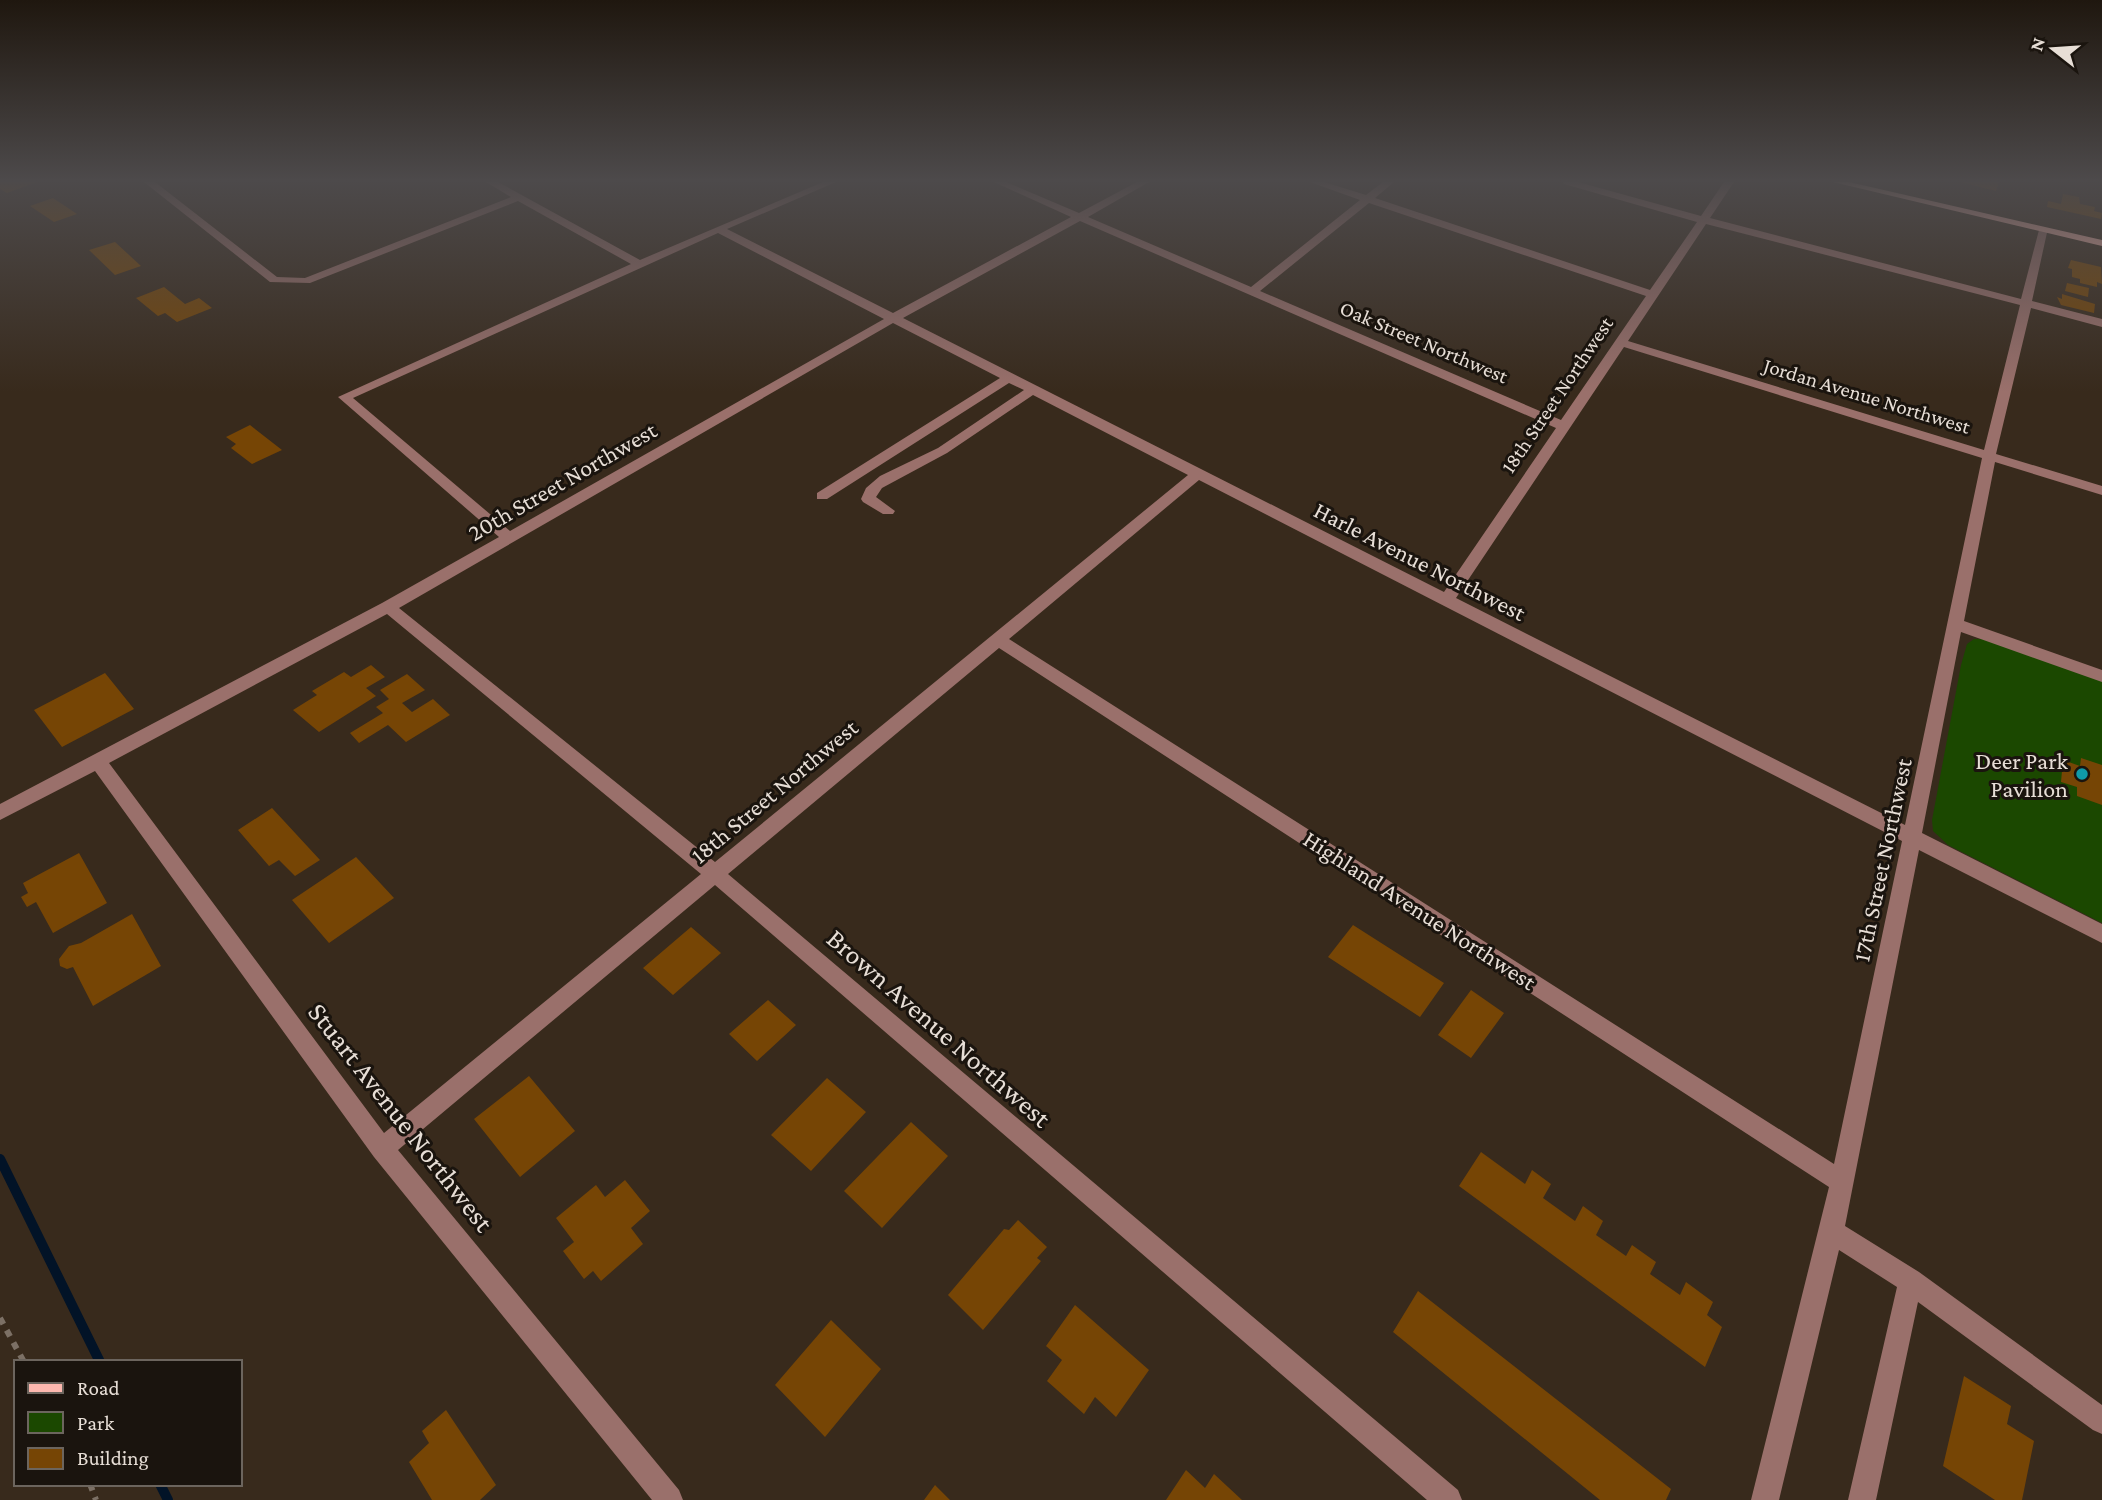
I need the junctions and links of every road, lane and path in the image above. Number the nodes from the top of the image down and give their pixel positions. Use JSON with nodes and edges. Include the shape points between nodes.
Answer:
{"nodes":[{"id":1,"x":239,"y":252,"type":"edge"},
{"id":2,"x":380,"y":252,"type":"edge"},
{"id":3,"x":619,"y":252,"type":"edge"},
{"id":4,"x":667,"y":252,"type":"edge"},
{"id":5,"x":763,"y":252,"type":"edge"},
{"id":6,"x":1014,"y":252,"type":"edge"},
{"id":7,"x":1165,"y":252,"type":"edge"},
{"id":8,"x":1302,"y":252,"type":"edge"},
{"id":9,"x":1526,"y":252,"type":"edge"},
{"id":10,"x":1681,"y":252,"type":"edge"},
{"id":11,"x":1829,"y":252,"type":"edge"},
{"id":12,"x":2038,"y":252,"type":"edge"},
{"id":13,"x":640,"y":264,"type":"junction"},
{"id":14,"x":1253,"y":291,"type":"junction"},
{"id":15,"x":1652,"y":294,"type":"junction"},
{"id":16,"x":2026,"y":302,"type":"junction"},
{"id":17,"x":894,"y":318,"type":"junction"},
{"id":18,"x":2102,"y":323,"type":"edge"},
{"id":19,"x":1620,"y":342,"type":"junction"},
{"id":20,"x":1010,"y":377,"type":"junction"},
{"id":21,"x":1034,"y":389,"type":"junction"},
{"id":22,"x":1563,"y":426,"type":"junction"},
{"id":23,"x":1989,"y":456,"type":"junction"},
{"id":24,"x":1198,"y":474,"type":"junction"},
{"id":25,"x":2102,"y":491,"type":"edge"},
{"id":26,"x":822,"y":496,"type":"dead end"},
{"id":27,"x":888,"y":510,"type":"dead end"},
{"id":28,"x":509,"y":538,"type":"junction"},
{"id":29,"x":1447,"y":600,"type":"junction"},
{"id":30,"x":388,"y":607,"type":"junction"},
{"id":31,"x":1956,"y":624,"type":"junction"},
{"id":32,"x":997,"y":639,"type":"junction"},
{"id":33,"x":2102,"y":676,"type":"edge"},
{"id":34,"x":98,"y":761,"type":"junction"},
{"id":35,"x":0,"y":813,"type":"edge"},
{"id":36,"x":1912,"y":836,"type":"junction"},
{"id":37,"x":714,"y":873,"type":"junction"},
{"id":38,"x":2102,"y":934,"type":"edge"},
{"id":39,"x":382,"y":1149,"type":"junction"},
{"id":40,"x":1842,"y":1182,"type":"junction"},
{"id":41,"x":1832,"y":1232,"type":"junction"},
{"id":42,"x":1910,"y":1281,"type":"junction"},
{"id":43,"x":0,"y":1318,"type":"edge"},
{"id":44,"x":23,"y":1360,"type":"edge"},
{"id":45,"x":2102,"y":1421,"type":"edge"},
{"id":46,"x":669,"y":1500,"type":"edge"},
{"id":47,"x":1448,"y":1500,"type":"edge"},
{"id":48,"x":1765,"y":1500,"type":"edge"},
{"id":49,"x":1862,"y":1500,"type":"edge"}],
"edges":[{"from":1,"to":2,"type":"street","via":[[274,280],[306,281]]},
{"from":3,"to":13,"type":"street"},
{"from":4,"to":13,"type":"street"},
{"from":5,"to":17,"type":"street","name":"Harle Avenue Northwest"},
{"from":6,"to":17,"type":"street","name":"20th Street Northwest"},
{"from":7,"to":14,"type":"street","name":"Oak Street Northwest"},
{"from":8,"to":14,"type":"street"},
{"from":9,"to":15,"type":"street"},
{"from":10,"to":15,"type":"street","name":"18th Street Northwest"},
{"from":11,"to":16,"type":"street"},
{"from":12,"to":16,"type":"street","name":"17th Street Northwest"},
{"from":13,"to":28,"type":"street","via":[[344,397]]},
{"from":14,"to":22,"type":"street","name":"Oak Street Northwest"},
{"from":15,"to":19,"type":"street","name":"18th Street Northwest"},
{"from":16,"to":18,"type":"street"},
{"from":16,"to":23,"type":"street","name":"17th Street Northwest"},
{"from":17,"to":20,"type":"street","name":"Harle Avenue Northwest"},
{"from":17,"to":28,"type":"street","name":"20th Street Northwest"},
{"from":19,"to":22,"type":"street","name":"18th Street Northwest"},
{"from":19,"to":23,"type":"street","name":"Jordan Avenue Northwest"},
{"from":20,"to":21,"type":"street","name":"Harle Avenue Northwest"},
{"from":20,"to":26,"type":"street"},
{"from":21,"to":24,"type":"street","name":"Harle Avenue Northwest"},
{"from":21,"to":27,"type":"street","via":[[929,458],[881,482],[868,499]]},
{"from":22,"to":29,"type":"street","name":"18th Street Northwest"},
{"from":23,"to":25,"type":"street","name":"Jordan Avenue Northwest"},
{"from":23,"to":31,"type":"street","name":"17th Street Northwest"},
{"from":24,"to":29,"type":"street","name":"Harle Avenue Northwest"},
{"from":24,"to":32,"type":"street","name":"18th Street Northwest"},
{"from":28,"to":30,"type":"street","name":"20th Street Northwest"},
{"from":29,"to":36,"type":"street","name":"Harle Avenue Northwest"},
{"from":30,"to":34,"type":"street","name":"20th Street Northwest"},
{"from":30,"to":37,"type":"street","name":"Brown Avenue Northwest"},
{"from":31,"to":33,"type":"street"},
{"from":31,"to":36,"type":"street","name":"17th Street Northwest"},
{"from":32,"to":37,"type":"street","name":"18th Street Northwest"},
{"from":32,"to":40,"type":"street","name":"Highland Avenue Northwest"},
{"from":34,"to":35,"type":"street","name":"20th Street Northwest"},
{"from":34,"to":39,"type":"street","name":"Stuart Avenue Northwest"},
{"from":36,"to":38,"type":"street","name":"Harle Avenue Northwest"},
{"from":36,"to":40,"type":"street","name":"17th Street Northwest"},
{"from":37,"to":39,"type":"street","name":"18th Street Northwest"},
{"from":37,"to":47,"type":"street","name":"Brown Avenue Northwest"},
{"from":39,"to":46,"type":"street","name":"Stuart Avenue Northwest"},
{"from":40,"to":41,"type":"street","name":"17th Street Northwest"},
{"from":41,"to":42,"type":"street"},
{"from":41,"to":48,"type":"street","name":"17th Street Northwest"},
{"from":42,"to":45,"type":"street"},
{"from":42,"to":49,"type":"street"},
{"from":43,"to":44,"type":"path"}]}
